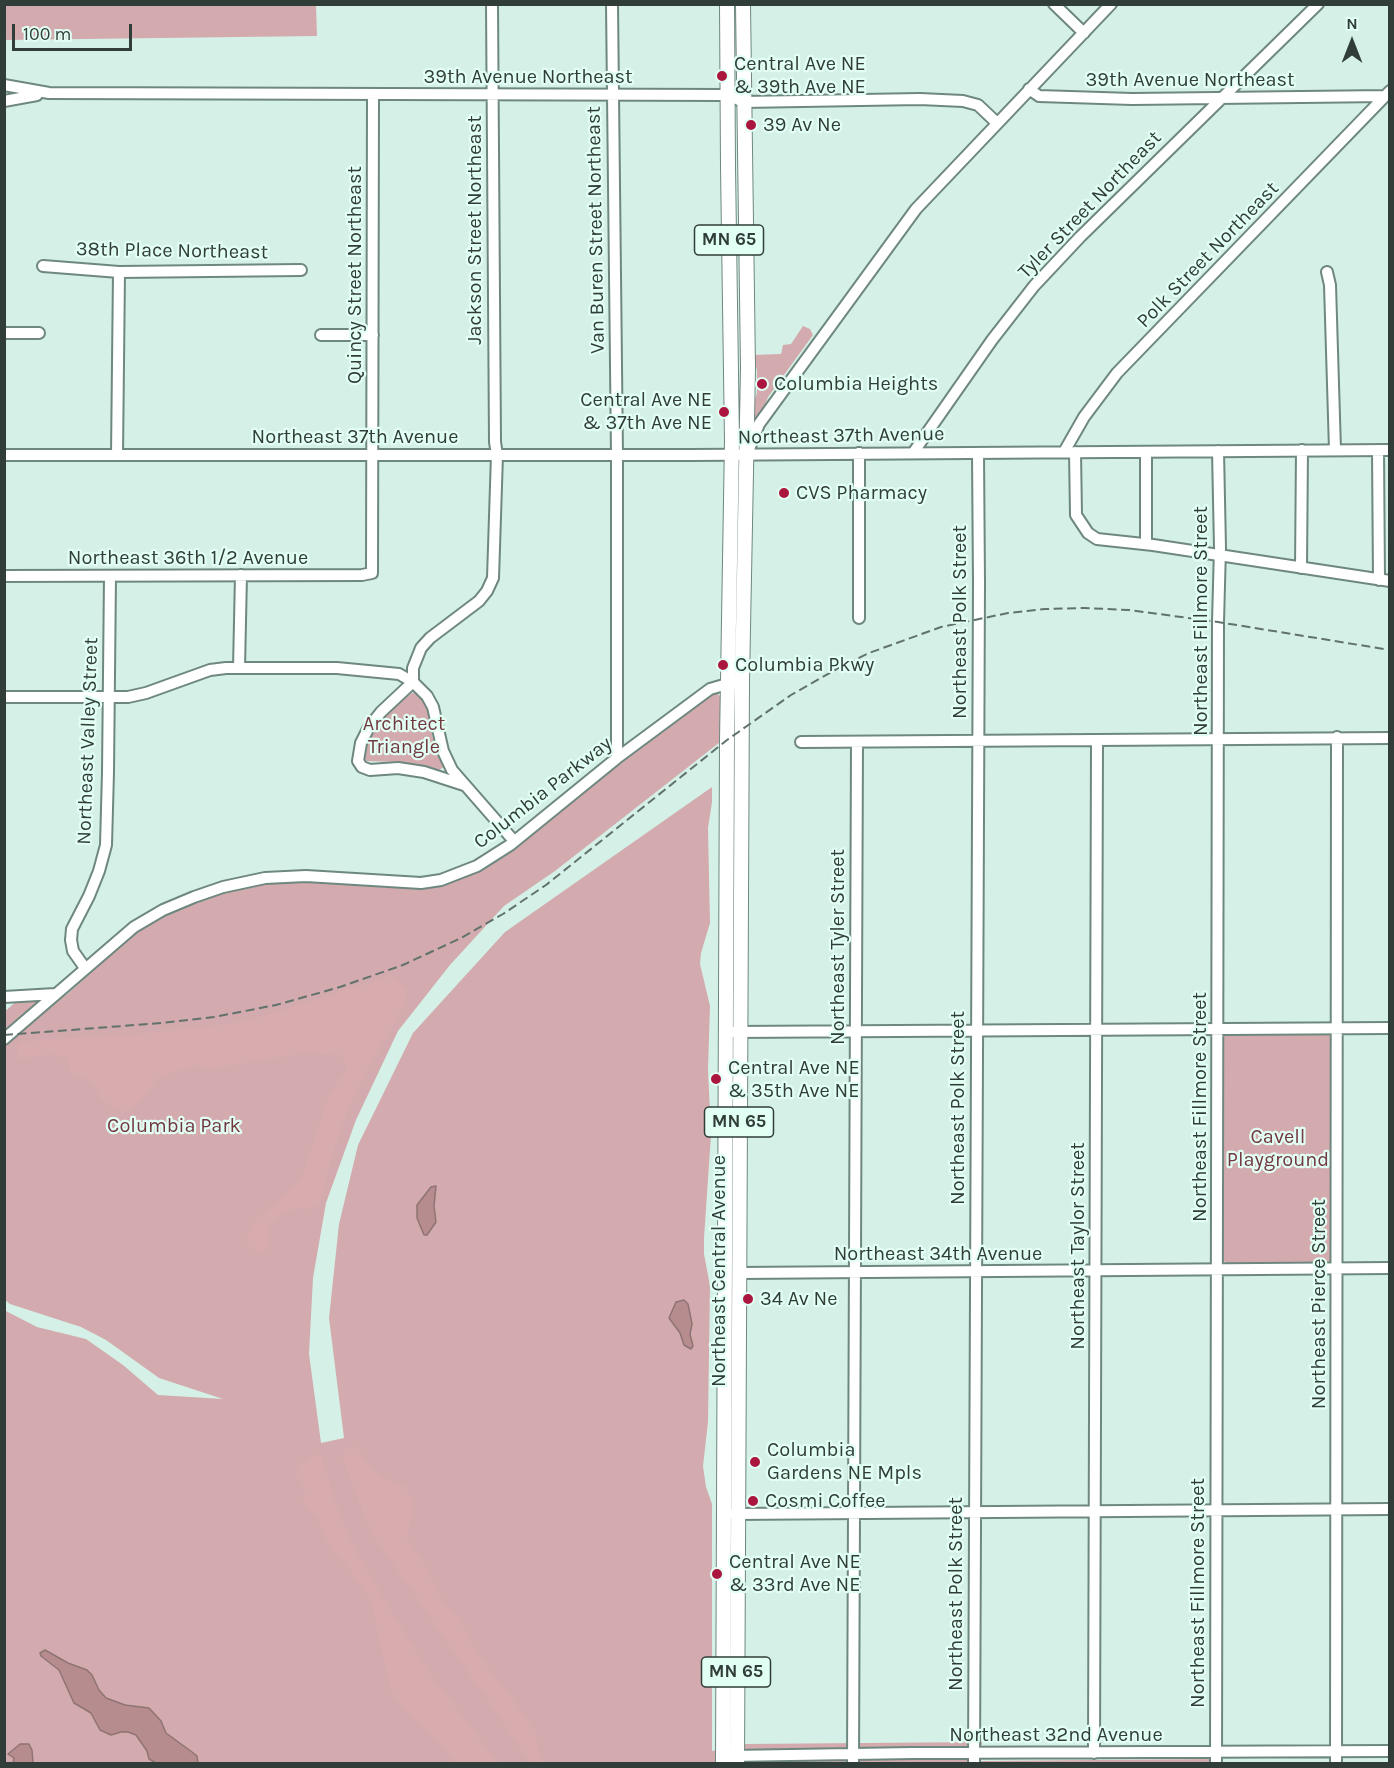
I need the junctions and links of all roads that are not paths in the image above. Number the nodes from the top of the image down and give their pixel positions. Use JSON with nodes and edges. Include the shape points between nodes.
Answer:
{"nodes":[{"id":1,"x":492,"y":4,"type":"edge"},
{"id":2,"x":612,"y":4,"type":"edge"},
{"id":3,"x":727,"y":4,"type":"edge"},
{"id":4,"x":743,"y":4,"type":"edge"},
{"id":5,"x":1054,"y":4,"type":"edge"},
{"id":6,"x":1111,"y":4,"type":"edge"},
{"id":7,"x":1318,"y":4,"type":"edge"},
{"id":8,"x":1084,"y":33,"type":"junction"},
{"id":9,"x":4,"y":85,"type":"edge"},
{"id":10,"x":1029,"y":89,"type":"junction"},
{"id":11,"x":49,"y":93,"type":"junction"},
{"id":12,"x":612,"y":94,"type":"junction"},
{"id":13,"x":1388,"y":94,"type":"edge"},
{"id":14,"x":373,"y":95,"type":"junction"},
{"id":15,"x":492,"y":95,"type":"junction"},
{"id":16,"x":728,"y":95,"type":"junction"},
{"id":17,"x":1222,"y":99,"type":"junction"},
{"id":18,"x":4,"y":101,"type":"edge"},
{"id":19,"x":743,"y":102,"type":"junction"},
{"id":20,"x":997,"y":123,"type":"junction"},
{"id":21,"x":730,"y":261,"type":"junction"},
{"id":22,"x":43,"y":266,"type":"dead end"},
{"id":23,"x":301,"y":270,"type":"dead end"},
{"id":24,"x":119,"y":272,"type":"junction"},
{"id":25,"x":1327,"y":272,"type":"dead end"},
{"id":26,"x":731,"y":309,"type":"junction"},
{"id":27,"x":747,"y":314,"type":"junction"},
{"id":28,"x":4,"y":333,"type":"edge"},
{"id":29,"x":39,"y":333,"type":"dead end"},
{"id":30,"x":321,"y":335,"type":"dead end"},
{"id":31,"x":373,"y":335,"type":"junction"},
{"id":32,"x":748,"y":368,"type":"junction"},
{"id":33,"x":1302,"y":450,"type":"junction"},
{"id":34,"x":1335,"y":450,"type":"junction"},
{"id":35,"x":1384,"y":450,"type":"edge"},
{"id":36,"x":1218,"y":451,"type":"junction"},
{"id":37,"x":1070,"y":452,"type":"junction"},
{"id":38,"x":1146,"y":452,"type":"junction"},
{"id":39,"x":859,"y":453,"type":"junction"},
{"id":40,"x":913,"y":453,"type":"junction"},
{"id":41,"x":978,"y":453,"type":"junction"},
{"id":42,"x":747,"y":454,"type":"junction"},
{"id":43,"x":4,"y":455,"type":"edge"},
{"id":44,"x":117,"y":455,"type":"junction"},
{"id":45,"x":373,"y":455,"type":"junction"},
{"id":46,"x":497,"y":455,"type":"junction"},
{"id":47,"x":617,"y":455,"type":"junction"},
{"id":48,"x":732,"y":455,"type":"junction"},
{"id":49,"x":1146,"y":544,"type":"junction"},
{"id":50,"x":1220,"y":555,"type":"junction"},
{"id":51,"x":1301,"y":568,"type":"junction"},
{"id":52,"x":372,"y":573,"type":"joint"},
{"id":53,"x":241,"y":575,"type":"junction"},
{"id":54,"x":4,"y":576,"type":"edge"},
{"id":55,"x":110,"y":576,"type":"junction"},
{"id":56,"x":1384,"y":581,"type":"edge"},
{"id":57,"x":859,"y":618,"type":"dead end"},
{"id":58,"x":239,"y":668,"type":"junction"},
{"id":59,"x":413,"y":682,"type":"junction"},
{"id":60,"x":735,"y":682,"type":"junction"},
{"id":61,"x":109,"y":696,"type":"junction"},
{"id":62,"x":4,"y":697,"type":"edge"},
{"id":63,"x":1337,"y":737,"type":"junction"},
{"id":64,"x":1389,"y":738,"type":"edge"},
{"id":65,"x":1219,"y":739,"type":"junction"},
{"id":66,"x":1097,"y":740,"type":"junction"},
{"id":67,"x":801,"y":742,"type":"dead end"},
{"id":68,"x":857,"y":742,"type":"junction"},
{"id":69,"x":978,"y":742,"type":"junction"},
{"id":70,"x":617,"y":758,"type":"junction"},
{"id":71,"x":464,"y":784,"type":"junction"},
{"id":72,"x":514,"y":841,"type":"junction"},
{"id":73,"x":85,"y":968,"type":"junction"},
{"id":74,"x":55,"y":994,"type":"junction"},
{"id":75,"x":4,"y":997,"type":"edge"},
{"id":76,"x":1338,"y":1028,"type":"junction"},
{"id":77,"x":1389,"y":1028,"type":"edge"},
{"id":78,"x":1218,"y":1029,"type":"junction"},
{"id":79,"x":1097,"y":1030,"type":"junction"},
{"id":80,"x":976,"y":1031,"type":"junction"},
{"id":81,"x":733,"y":1032,"type":"junction"},
{"id":82,"x":855,"y":1032,"type":"junction"},
{"id":83,"x":4,"y":1039,"type":"edge"},
{"id":84,"x":1337,"y":1268,"type":"junction"},
{"id":85,"x":1389,"y":1268,"type":"edge"},
{"id":86,"x":1217,"y":1269,"type":"junction"},
{"id":87,"x":1095,"y":1270,"type":"junction"},
{"id":88,"x":854,"y":1272,"type":"junction"},
{"id":89,"x":975,"y":1272,"type":"junction"},
{"id":90,"x":738,"y":1273,"type":"junction"},
{"id":91,"x":1337,"y":1509,"type":"junction"},
{"id":92,"x":1389,"y":1509,"type":"edge"},
{"id":93,"x":1216,"y":1510,"type":"junction"},
{"id":94,"x":1095,"y":1512,"type":"junction"},
{"id":95,"x":853,"y":1513,"type":"junction"},
{"id":96,"x":974,"y":1513,"type":"junction"},
{"id":97,"x":730,"y":1514,"type":"junction"},
{"id":98,"x":1336,"y":1751,"type":"junction"},
{"id":99,"x":1389,"y":1751,"type":"edge"},
{"id":100,"x":1094,"y":1753,"type":"junction"},
{"id":101,"x":974,"y":1758,"type":"edge"},
{"id":102,"x":1216,"y":1758,"type":"edge"},
{"id":103,"x":853,"y":1759,"type":"edge"},
{"id":104,"x":730,"y":1760,"type":"edge"},
{"id":105,"x":1336,"y":1764,"type":"edge"}],
"edges":[{"from":1,"to":15,"type":"street","name":"Jackson Street Northeast"},
{"from":2,"to":12,"type":"street","name":"Van Buren Street Northeast"},
{"from":3,"to":16,"type":"main road","number":"MN 65"},
{"from":4,"to":19,"type":"main road","number":"MN 65"},
{"from":5,"to":8,"type":"street"},
{"from":6,"to":8,"type":"street"},
{"from":7,"to":17,"type":"street","name":"Tyler Street Northeast"},
{"from":8,"to":10,"type":"street"},
{"from":9,"to":11,"type":"street","name":"39th Avenue Northeast"},
{"from":10,"to":17,"type":"street","name":"39th Avenue Northeast","via":[[1039,96]]},
{"from":10,"to":20,"type":"street"},
{"from":11,"to":14,"type":"street","name":"39th Avenue Northeast"},
{"from":11,"to":18,"type":"street","name":"39th Avenue Northeast"},
{"from":12,"to":15,"type":"street","name":"39th Avenue Northeast"},
{"from":12,"to":16,"type":"street","name":"39th Avenue Northeast"},
{"from":12,"to":47,"type":"street","name":"Van Buren Street Northeast"},
{"from":13,"to":17,"type":"street","name":"39th Avenue Northeast"},
{"from":13,"to":37,"type":"street","name":"Polk Street Northeast","via":[[1117,373],[1084,417]]},
{"from":14,"to":15,"type":"street","name":"39th Avenue Northeast"},
{"from":14,"to":31,"type":"street","name":"Quincy Street Northeast"},
{"from":15,"to":46,"type":"street","name":"Jackson Street Northeast"},
{"from":16,"to":19,"type":"street","name":"39th Avenue Northeast"},
{"from":16,"to":21,"type":"main road","number":"MN 65"},
{"from":17,"to":40,"type":"street","name":"Tyler Street Northeast","via":[[1034,286]]},
{"from":19,"to":20,"type":"street","name":"39th Avenue Northeast","via":[[963,101],[978,105]]},
{"from":19,"to":27,"type":"main road","number":"MN 65"},
{"from":20,"to":42,"type":"street","via":[[916,209],[759,424]]},
{"from":21,"to":26,"type":"main road","number":"MN 65"},
{"from":21,"to":27,"type":"main road","via":[[739,308]]},
{"from":22,"to":24,"type":"street","name":"38th Place Northeast"},
{"from":23,"to":24,"type":"street","name":"38th Place Northeast"},
{"from":24,"to":44,"type":"street"},
{"from":25,"to":34,"type":"street"},
{"from":26,"to":32,"type":"main road","via":[[738,321],[740,347]]},
{"from":26,"to":48,"type":"main road","number":"MN 65"},
{"from":27,"to":32,"type":"main road","number":"MN 65"},
{"from":28,"to":29,"type":"street"},
{"from":30,"to":31,"type":"street"},
{"from":31,"to":45,"type":"street","name":"Quincy Street Northeast"},
{"from":32,"to":42,"type":"main road","number":"MN 65"},
{"from":33,"to":34,"type":"street","name":"Northeast 37th Avenue"},
{"from":33,"to":36,"type":"street","name":"Northeast 37th Avenue"},
{"from":33,"to":51,"type":"street"},
{"from":34,"to":35,"type":"street","name":"Northeast 37th Avenue"},
{"from":35,"to":56,"type":"street"},
{"from":36,"to":38,"type":"street","name":"Northeast 37th Avenue"},
{"from":36,"to":50,"type":"street","name":"Northeast Fillmore Street"},
{"from":37,"to":38,"type":"street","name":"Northeast 37th Avenue"},
{"from":37,"to":41,"type":"street","name":"Northeast 37th Avenue"},
{"from":37,"to":49,"type":"street","via":[[1076,514],[1088,533],[1107,542]]},
{"from":38,"to":49,"type":"street"},
{"from":39,"to":40,"type":"street","name":"Northeast 37th Avenue"},
{"from":39,"to":42,"type":"street","name":"Northeast 37th Avenue"},
{"from":39,"to":57,"type":"street"},
{"from":40,"to":41,"type":"street","name":"Northeast 37th Avenue"},
{"from":41,"to":69,"type":"street","name":"Northeast Polk Street"},
{"from":42,"to":48,"type":"street","name":"Northeast 37th Avenue"},
{"from":42,"to":60,"type":"main road","name":"Northeast Central Avenue","number":"MN 65"},
{"from":43,"to":44,"type":"street","name":"Northeast 37th Avenue"},
{"from":44,"to":45,"type":"street","name":"Northeast 37th Avenue"},
{"from":45,"to":46,"type":"street","name":"Northeast 37th Avenue"},
{"from":45,"to":52,"type":"street","name":"Quincy Street Northeast"},
{"from":46,"to":47,"type":"street","name":"Northeast 37th Avenue"},
{"from":46,"to":59,"type":"street","name":"Jackson Street Northeast","via":[[494,578],[479,601],[421,648],[413,668]]},
{"from":47,"to":48,"type":"street","name":"Northeast 37th Avenue"},
{"from":47,"to":70,"type":"street","name":"Van Buren Street Northeast"},
{"from":48,"to":60,"type":"main road","name":"Northeast Central Avenue","number":"MN 65"},
{"from":49,"to":50,"type":"street"},
{"from":50,"to":51,"type":"street"},
{"from":50,"to":65,"type":"street","name":"Northeast Fillmore Street"},
{"from":51,"to":56,"type":"street"},
{"from":52,"to":53,"type":"street","name":"Northeast 36th 1/2 Avenue"},
{"from":53,"to":55,"type":"street","name":"Northeast 36th 1/2 Avenue"},
{"from":53,"to":58,"type":"street"},
{"from":54,"to":55,"type":"street","name":"Northeast 36th 1/2 Avenue"},
{"from":55,"to":61,"type":"street","name":"Northeast Valley Street"},
{"from":58,"to":59,"type":"street","via":[[337,668],[399,674]]},
{"from":58,"to":61,"type":"street","via":[[210,670],[128,697]]},
{"from":59,"to":71,"type":"street","via":[[433,706],[443,751]]},
{"from":59,"to":71,"type":"street","via":[[369,727],[358,761],[370,770],[398,768]]},
{"from":60,"to":70,"type":"street","name":"Columbia Parkway","via":[[710,689]]},
{"from":60,"to":81,"type":"main road","name":"Northeast Central Avenue","number":"MN 65"},
{"from":61,"to":62,"type":"street"},
{"from":61,"to":73,"type":"street","name":"Northeast Valley Street","via":[[106,845],[71,940],[73,951]]},
{"from":63,"to":64,"type":"street"},
{"from":63,"to":65,"type":"street"},
{"from":63,"to":76,"type":"street","name":"Northeast Pierce Street"},
{"from":65,"to":66,"type":"street"},
{"from":65,"to":78,"type":"street","name":"Northeast Fillmore Street"},
{"from":66,"to":69,"type":"street"},
{"from":66,"to":79,"type":"street","name":"Northeast Taylor Street"},
{"from":67,"to":68,"type":"street"},
{"from":68,"to":69,"type":"street"},
{"from":68,"to":82,"type":"street","name":"Northeast Tyler Street"},
{"from":69,"to":80,"type":"street","name":"Northeast Polk Street"},
{"from":70,"to":72,"type":"street","name":"Columbia Parkway"},
{"from":71,"to":72,"type":"street"},
{"from":72,"to":73,"type":"street","name":"Columbia Parkway","via":[[492,857],[441,880],[396,883],[285,876],[224,887],[163,910],[134,927]]},
{"from":73,"to":74,"type":"street","name":"Columbia Parkway"},
{"from":74,"to":75,"type":"street"},
{"from":74,"to":83,"type":"street","name":"Columbia Parkway"},
{"from":76,"to":77,"type":"street"},
{"from":76,"to":78,"type":"street"},
{"from":76,"to":84,"type":"street","name":"Northeast Pierce Street"},
{"from":78,"to":79,"type":"street"},
{"from":78,"to":86,"type":"street","name":"Northeast Fillmore Street"},
{"from":79,"to":80,"type":"street"},
{"from":79,"to":87,"type":"street","name":"Northeast Taylor Street"},
{"from":80,"to":82,"type":"street"},
{"from":80,"to":89,"type":"street","name":"Northeast Polk Street"},
{"from":81,"to":82,"type":"street"},
{"from":81,"to":90,"type":"main road","name":"Northeast Central Avenue","number":"MN 65"},
{"from":81,"to":97,"type":"main road","name":"Northeast Central Avenue","number":"MN 65"},
{"from":82,"to":88,"type":"street","name":"Northeast Tyler Street"},
{"from":84,"to":85,"type":"street","name":"Northeast 34th Avenue"},
{"from":84,"to":86,"type":"street","name":"Northeast 34th Avenue"},
{"from":84,"to":91,"type":"street","name":"Northeast Pierce Street"},
{"from":86,"to":87,"type":"street","name":"Northeast 34th Avenue"},
{"from":86,"to":93,"type":"street","name":"Northeast Fillmore Street"},
{"from":87,"to":89,"type":"street","name":"Northeast 34th Avenue"},
{"from":87,"to":94,"type":"street","name":"Northeast Taylor Street"},
{"from":88,"to":89,"type":"street","name":"Northeast 34th Avenue"},
{"from":88,"to":90,"type":"street","name":"Northeast 34th Avenue"},
{"from":88,"to":95,"type":"street","name":"Northeast Tyler Street"},
{"from":89,"to":96,"type":"street","name":"Northeast Polk Street"},
{"from":90,"to":97,"type":"main road","name":"Northeast Central Avenue","number":"MN 65"},
{"from":91,"to":92,"type":"street"},
{"from":91,"to":93,"type":"street"},
{"from":91,"to":98,"type":"street","name":"Northeast Pierce Street"},
{"from":93,"to":94,"type":"street"},
{"from":93,"to":102,"type":"street","name":"Northeast Fillmore Street"},
{"from":94,"to":96,"type":"street"},
{"from":94,"to":100,"type":"street","name":"Northeast Taylor Street"},
{"from":95,"to":96,"type":"street"},
{"from":95,"to":97,"type":"street"},
{"from":95,"to":103,"type":"street","name":"Northeast Tyler Street"},
{"from":96,"to":101,"type":"street","name":"Northeast Polk Street"},
{"from":97,"to":104,"type":"main road","name":"Northeast Central Avenue","number":"MN 65"},
{"from":98,"to":99,"type":"street","name":"Northeast 32nd Avenue"},
{"from":98,"to":102,"type":"street","name":"Northeast 32nd Avenue"},
{"from":98,"to":105,"type":"street","name":"Northeast Pierce Street"},
{"from":100,"to":101,"type":"street","name":"Northeast 32nd Avenue"},
{"from":100,"to":102,"type":"street","name":"Northeast 32nd Avenue"},
{"from":101,"to":103,"type":"street","name":"Northeast 32nd Avenue"},
{"from":103,"to":104,"type":"street","name":"Northeast 32nd Avenue"}]}
